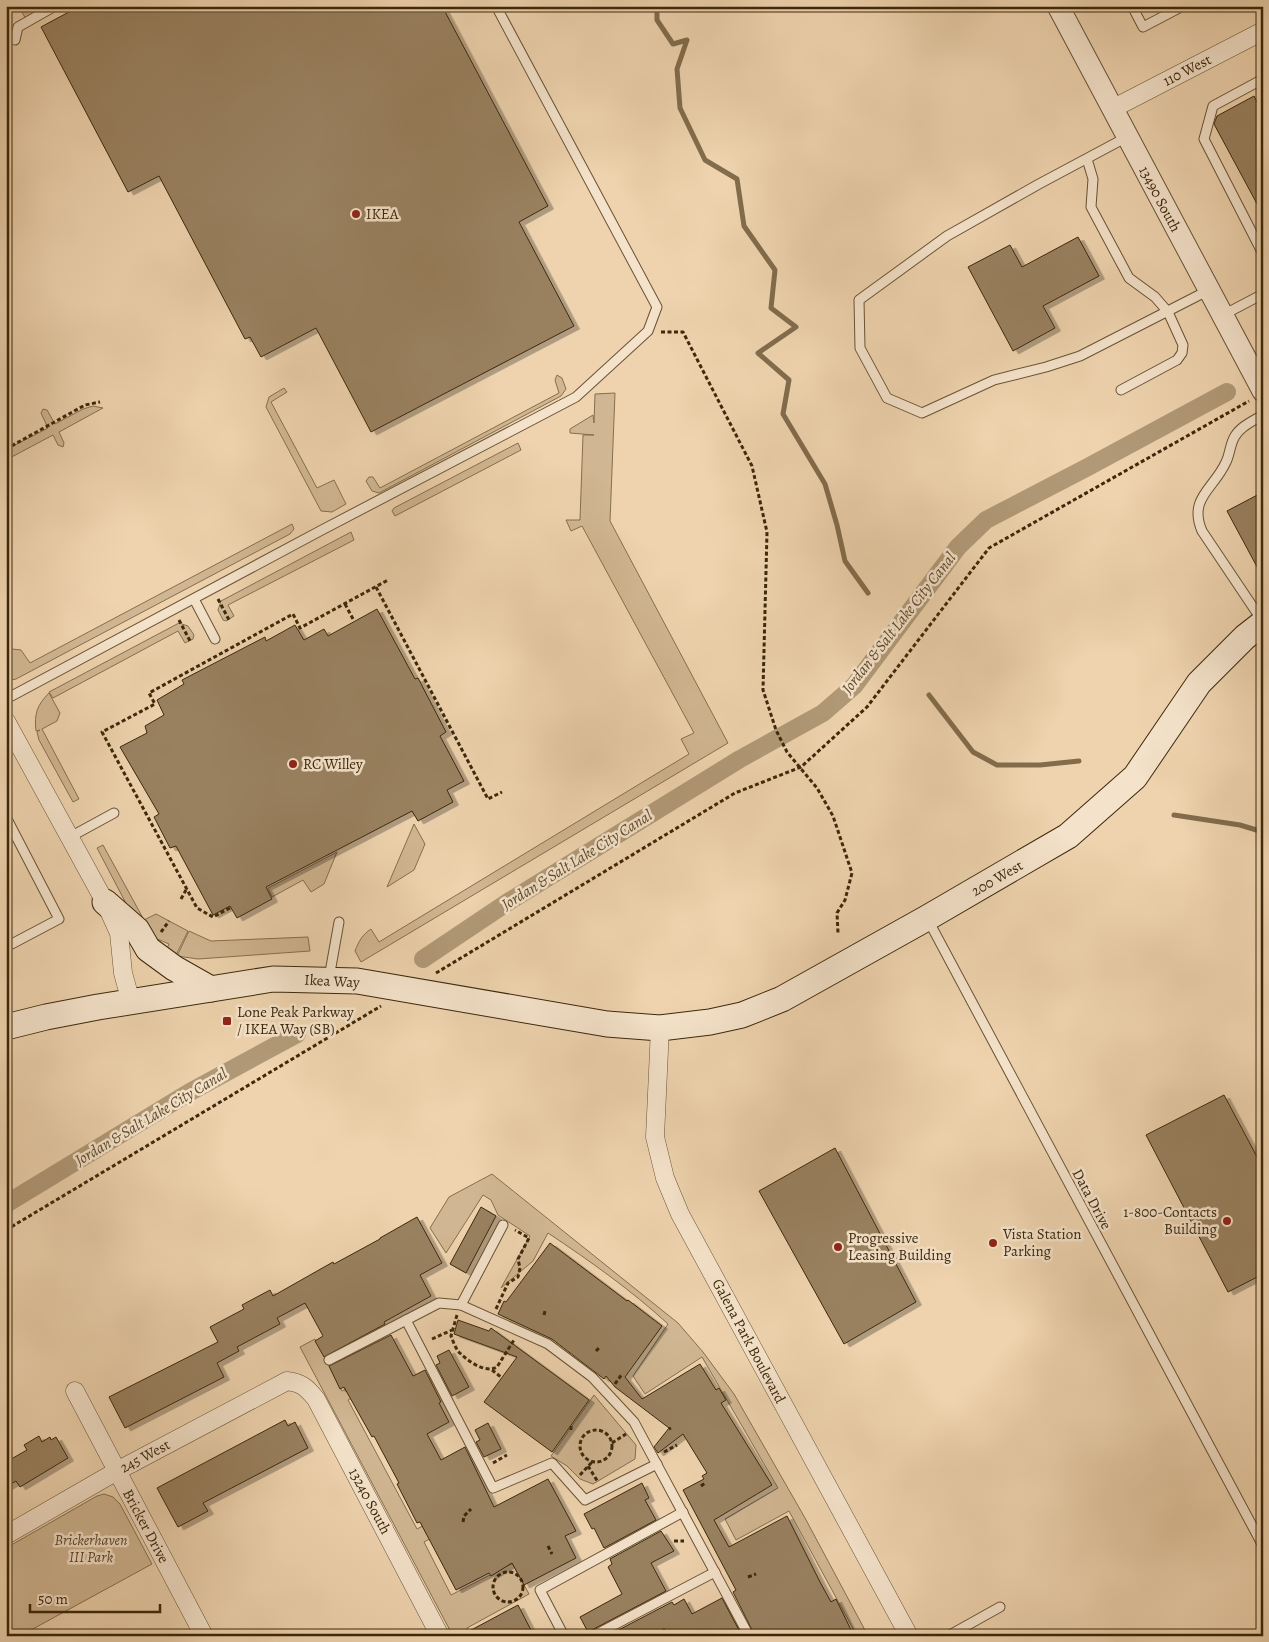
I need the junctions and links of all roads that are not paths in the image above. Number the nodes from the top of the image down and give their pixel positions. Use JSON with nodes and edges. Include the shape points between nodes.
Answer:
{"nodes":[{"id":1,"x":56,"y":6,"type":"edge"},
{"id":2,"x":496,"y":6,"type":"edge"},
{"id":3,"x":1058,"y":6,"type":"edge"},
{"id":4,"x":1132,"y":6,"type":"edge"},
{"id":5,"x":1183,"y":6,"type":"edge"},
{"id":6,"x":1262,"y":35,"type":"edge"},
{"id":7,"x":15,"y":40,"type":"dead end"},
{"id":8,"x":1263,"y":79,"type":"edge"},
{"id":9,"x":1112,"y":109,"type":"junction"},
{"id":10,"x":1127,"y":137,"type":"junction"},
{"id":11,"x":1087,"y":159,"type":"junction"},
{"id":12,"x":1263,"y":254,"type":"edge"},
{"id":13,"x":1209,"y":290,"type":"junction"},
{"id":14,"x":1263,"y":294,"type":"edge"},
{"id":15,"x":1168,"y":312,"type":"junction"},
{"id":16,"x":1222,"y":316,"type":"junction"},
{"id":17,"x":1121,"y":390,"type":"dead end"},
{"id":18,"x":1258,"y":395,"type":"edge"},
{"id":19,"x":1263,"y":415,"type":"edge"},
{"id":20,"x":194,"y":599,"type":"junction"},
{"id":21,"x":1263,"y":622,"type":"edge"},
{"id":22,"x":215,"y":639,"type":"dead end"},
{"id":23,"x":6,"y":699,"type":"edge"},
{"id":24,"x":6,"y":721,"type":"edge"},
{"id":25,"x":114,"y":813,"type":"dead end"},
{"id":26,"x":6,"y":817,"type":"edge"},
{"id":27,"x":70,"y":837,"type":"junction"},
{"id":28,"x":105,"y":902,"type":"junction"},
{"id":29,"x":927,"y":918,"type":"junction"},
{"id":30,"x":339,"y":922,"type":"dead end"},
{"id":31,"x":6,"y":947,"type":"edge"},
{"id":32,"x":329,"y":981,"type":"junction"},
{"id":33,"x":211,"y":989,"type":"junction"},
{"id":34,"x":131,"y":1002,"type":"junction"},
{"id":35,"x":6,"y":1027,"type":"edge"},
{"id":36,"x":660,"y":1028,"type":"junction"},
{"id":37,"x":503,"y":1225,"type":"dead end"},
{"id":38,"x":461,"y":1305,"type":"junction"},
{"id":39,"x":406,"y":1320,"type":"junction"},
{"id":40,"x":329,"y":1360,"type":"dead end"},
{"id":41,"x":287,"y":1381,"type":"joint"},
{"id":42,"x":75,"y":1391,"type":"dead end"},
{"id":43,"x":657,"y":1464,"type":"junction"},
{"id":44,"x":117,"y":1471,"type":"junction"},
{"id":45,"x":683,"y":1512,"type":"junction"},
{"id":46,"x":6,"y":1535,"type":"edge"},
{"id":47,"x":1263,"y":1546,"type":"edge"},
{"id":48,"x":715,"y":1572,"type":"junction"},
{"id":49,"x":1000,"y":1607,"type":"dead end"},
{"id":50,"x":204,"y":1636,"type":"edge"},
{"id":51,"x":440,"y":1636,"type":"edge"},
{"id":52,"x":564,"y":1636,"type":"edge"},
{"id":53,"x":593,"y":1636,"type":"edge"},
{"id":54,"x":749,"y":1636,"type":"edge"},
{"id":55,"x":908,"y":1636,"type":"edge"},
{"id":56,"x":948,"y":1636,"type":"edge"}],
"edges":[{"from":1,"to":7,"type":"lane","via":[[18,27]]},
{"from":2,"to":20,"type":"lane","via":[[657,307],[648,331],[576,398]]},
{"from":3,"to":9,"type":"street","name":"13490 South"},
{"from":4,"to":5,"type":"lane","via":[[1143,27]]},
{"from":6,"to":9,"type":"street","name":"110 West"},
{"from":8,"to":12,"type":"lane","via":[[1213,106],[1204,139]]},
{"from":9,"to":10,"type":"street","name":"13490 South"},
{"from":10,"to":11,"type":"lane"},
{"from":10,"to":13,"type":"street","name":"13490 South"},
{"from":11,"to":15,"type":"lane","via":[[1093,179],[1091,207],[1129,278],[1155,297]]},
{"from":11,"to":15,"type":"lane","via":[[947,236],[859,300],[860,348],[887,398],[922,413],[994,380],[1080,356]]},
{"from":13,"to":15,"type":"lane"},
{"from":13,"to":16,"type":"street","name":"13490 South"},
{"from":14,"to":16,"type":"lane"},
{"from":15,"to":17,"type":"lane","via":[[1183,345],[1182,353],[1177,360]]},
{"from":16,"to":18,"type":"street","name":"13490 South"},
{"from":19,"to":21,"type":"lane","via":[[1243,427],[1234,437],[1227,462],[1198,506],[1202,531]]},
{"from":20,"to":22,"type":"lane"},
{"from":20,"to":23,"type":"lane"},
{"from":21,"to":29,"type":"main road","name":"200 West","via":[[1199,683],[1135,777],[1068,836]]},
{"from":24,"to":27,"type":"street"},
{"from":25,"to":27,"type":"lane"},
{"from":26,"to":31,"type":"lane","via":[[59,919]]},
{"from":27,"to":28,"type":"street"},
{"from":28,"to":33,"type":"main road","via":[[137,930],[148,949]]},
{"from":28,"to":34,"type":"street","via":[[119,933],[123,973]]},
{"from":29,"to":36,"type":"main road","name":"200 West","via":[[776,1001],[742,1015]]},
{"from":29,"to":47,"type":"lane","name":"Data Drive"},
{"from":30,"to":32,"type":"lane"},
{"from":32,"to":33,"type":"main road","name":"Ikea Way","via":[[273,979]]},
{"from":32,"to":36,"type":"main road","name":"Ikea Way","via":[[357,981],[607,1024]]},
{"from":33,"to":34,"type":"main road","name":"Ikea Way"},
{"from":34,"to":35,"type":"main road","name":"Ikea Way"},
{"from":36,"to":55,"type":"street","name":"Galena Park Boulevard","via":[[655,1137],[665,1178],[680,1214]]},
{"from":37,"to":38,"type":"lane"},
{"from":38,"to":39,"type":"lane","via":[[439,1303]]},
{"from":38,"to":43,"type":"lane","via":[[548,1344],[592,1377],[634,1422]]},
{"from":39,"to":40,"type":"lane"},
{"from":39,"to":43,"type":"lane","via":[[493,1488],[552,1463],[585,1500]]},
{"from":41,"to":44,"type":"street","name":"245 West"},
{"from":41,"to":51,"type":"street","name":"13240 South","via":[[299,1383],[316,1398]]},
{"from":42,"to":44,"type":"street","name":"Bricker Drive"},
{"from":43,"to":45,"type":"lane"},
{"from":44,"to":46,"type":"street","name":"245 West"},
{"from":44,"to":50,"type":"street","name":"Bricker Drive"},
{"from":45,"to":48,"type":"lane"},
{"from":45,"to":52,"type":"lane","via":[[540,1590]]},
{"from":48,"to":53,"type":"lane"},
{"from":48,"to":54,"type":"lane"},
{"from":49,"to":56,"type":"lane"}]}
